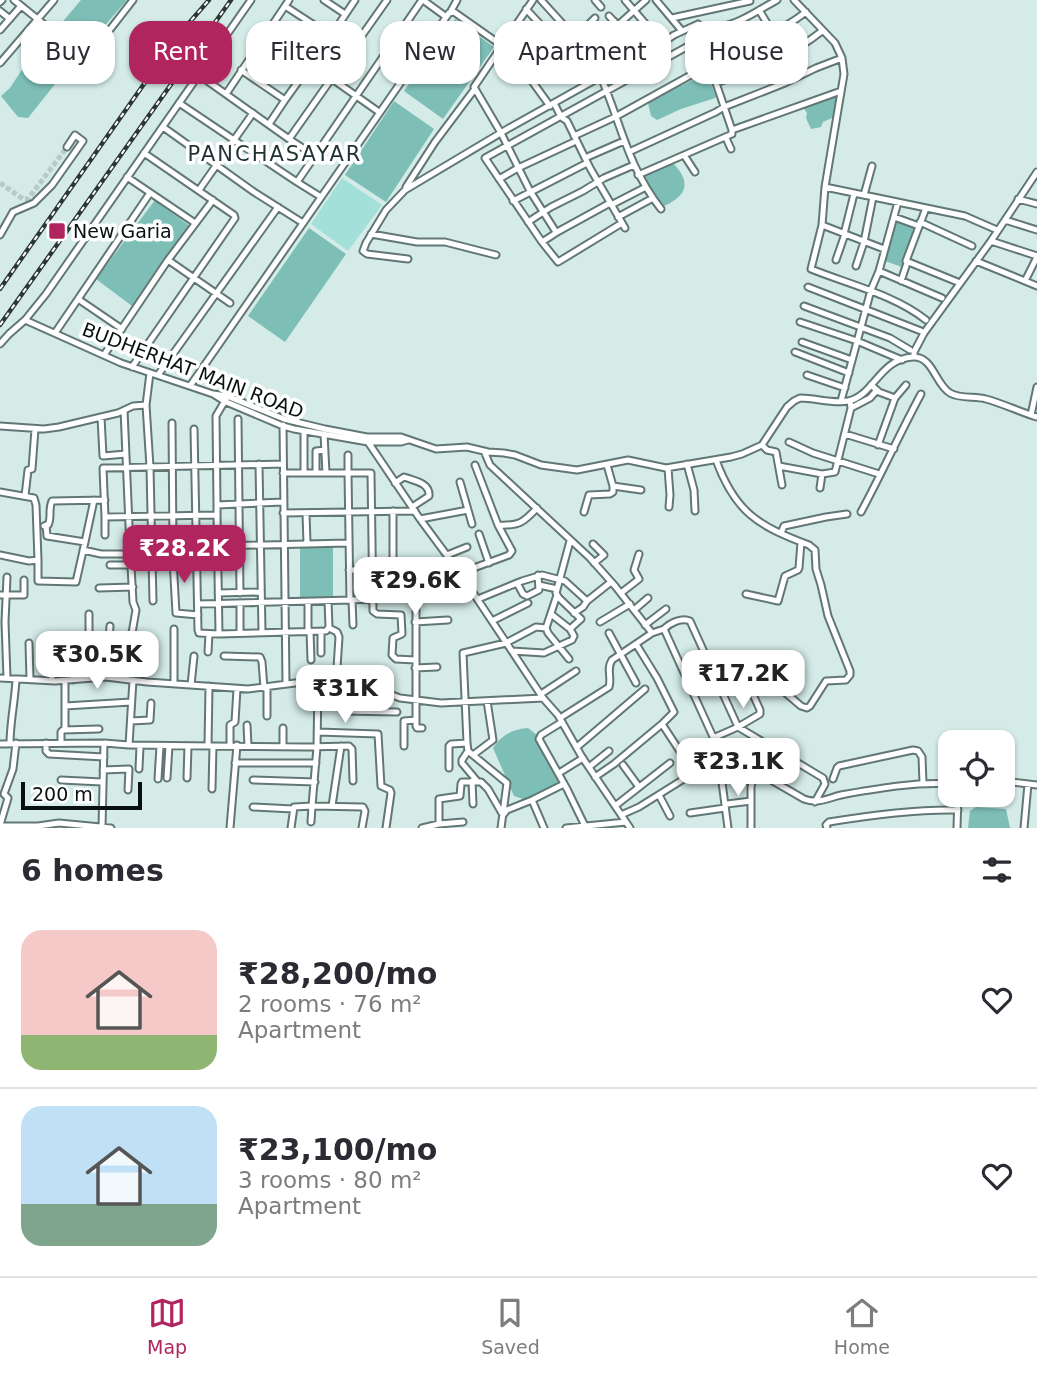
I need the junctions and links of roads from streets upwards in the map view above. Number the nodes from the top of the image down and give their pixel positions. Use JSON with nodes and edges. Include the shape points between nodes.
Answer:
{"nodes":[{"id":1,"x":14,"y":0,"type":"edge"},
{"id":2,"x":54,"y":0,"type":"edge"},
{"id":3,"x":133,"y":0,"type":"edge"},
{"id":4,"x":251,"y":0,"type":"edge"},
{"id":5,"x":324,"y":0,"type":"edge"},
{"id":6,"x":355,"y":0,"type":"edge"},
{"id":7,"x":387,"y":0,"type":"edge"},
{"id":8,"x":423,"y":0,"type":"edge"},
{"id":9,"x":457,"y":0,"type":"edge"},
{"id":10,"x":533,"y":0,"type":"edge"},
{"id":11,"x":541,"y":0,"type":"edge"},
{"id":12,"x":595,"y":0,"type":"edge"},
{"id":13,"x":625,"y":0,"type":"edge"},
{"id":14,"x":646,"y":0,"type":"edge"},
{"id":15,"x":656,"y":0,"type":"edge"},
{"id":16,"x":777,"y":0,"type":"edge"},
{"id":17,"x":794,"y":0,"type":"edge"},
{"id":18,"x":750,"y":1,"type":"edge"},
{"id":19,"x":287,"y":3,"type":"edge"},
{"id":20,"x":21,"y":6,"type":"junction"},
{"id":21,"x":601,"y":7,"type":"dead end"},
{"id":22,"x":526,"y":9,"type":"junction"},
{"id":23,"x":0,"y":11,"type":"edge"},
{"id":24,"x":451,"y":11,"type":"junction"},
{"id":25,"x":635,"y":11,"type":"junction"},
{"id":26,"x":756,"y":11,"type":"junction"},
{"id":27,"x":806,"y":12,"type":"junction"},
{"id":28,"x":345,"y":14,"type":"junction"},
{"id":29,"x":445,"y":16,"type":"junction"},
{"id":30,"x":595,"y":18,"type":"dead end"},
{"id":31,"x":672,"y":18,"type":"junction"},
{"id":32,"x":10,"y":19,"type":"junction"},
{"id":33,"x":38,"y":19,"type":"junction"},
{"id":34,"x":311,"y":21,"type":"edge"},
{"id":35,"x":341,"y":21,"type":"edge"},
{"id":36,"x":518,"y":21,"type":"edge"},
{"id":37,"x":537,"y":21,"type":"edge"},
{"id":38,"x":561,"y":21,"type":"edge"},
{"id":39,"x":592,"y":21,"type":"edge"},
{"id":40,"x":614,"y":21,"type":"edge"},
{"id":41,"x":643,"y":21,"type":"edge"},
{"id":42,"x":733,"y":21,"type":"edge"},
{"id":43,"x":764,"y":21,"type":"edge"},
{"id":44,"x":793,"y":21,"type":"edge"},
{"id":45,"x":232,"y":27,"type":"edge"},
{"id":46,"x":0,"y":30,"type":"edge"},
{"id":47,"x":366,"y":30,"type":"edge"},
{"id":48,"x":685,"y":30,"type":"edge"},
{"id":49,"x":682,"y":31,"type":"junction"},
{"id":50,"x":822,"y":31,"type":"junction"},
{"id":51,"x":671,"y":38,"type":"edge"},
{"id":52,"x":494,"y":40,"type":"edge"},
{"id":53,"x":808,"y":42,"type":"edge"},
{"id":54,"x":494,"y":55,"type":"edge"},
{"id":55,"x":842,"y":58,"type":"junction"},
{"id":56,"x":0,"y":63,"type":"edge"},
{"id":57,"x":241,"y":70,"type":"junction"},
{"id":58,"x":685,"y":76,"type":"edge"},
{"id":59,"x":193,"y":84,"type":"edge"},
{"id":60,"x":212,"y":84,"type":"edge"},
{"id":61,"x":297,"y":84,"type":"edge"},
{"id":62,"x":328,"y":84,"type":"edge"},
{"id":63,"x":339,"y":84,"type":"edge"},
{"id":64,"x":535,"y":84,"type":"edge"},
{"id":65,"x":588,"y":84,"type":"edge"},
{"id":66,"x":606,"y":84,"type":"edge"},
{"id":67,"x":622,"y":84,"type":"edge"},
{"id":68,"x":716,"y":84,"type":"edge"},
{"id":69,"x":474,"y":90,"type":"junction"},
{"id":70,"x":841,"y":91,"type":"junction"},
{"id":71,"x":607,"y":92,"type":"junction"},
{"id":72,"x":226,"y":94,"type":"junction"},
{"id":73,"x":356,"y":96,"type":"junction"},
{"id":74,"x":285,"y":100,"type":"junction"},
{"id":75,"x":179,"y":103,"type":"junction"},
{"id":76,"x":552,"y":104,"type":"junction"},
{"id":77,"x":724,"y":107,"type":"junction"},
{"id":78,"x":379,"y":112,"type":"junction"},
{"id":79,"x":253,"y":113,"type":"junction"},
{"id":80,"x":561,"y":117,"type":"junction"},
{"id":81,"x":615,"y":117,"type":"junction"},
{"id":82,"x":269,"y":124,"type":"junction"},
{"id":83,"x":163,"y":127,"type":"junction"},
{"id":84,"x":732,"y":130,"type":"junction"},
{"id":85,"x":501,"y":133,"type":"junction"},
{"id":86,"x":575,"y":138,"type":"junction"},
{"id":87,"x":726,"y":138,"type":"junction"},
{"id":88,"x":289,"y":139,"type":"junction"},
{"id":89,"x":234,"y":140,"type":"junction"},
{"id":90,"x":624,"y":141,"type":"junction"},
{"id":91,"x":507,"y":145,"type":"junction"},
{"id":92,"x":67,"y":147,"type":"dead end"},
{"id":93,"x":731,"y":149,"type":"dead end"},
{"id":94,"x":629,"y":152,"type":"junction"},
{"id":95,"x":144,"y":153,"type":"junction"},
{"id":96,"x":684,"y":155,"type":"junction"},
{"id":97,"x":315,"y":156,"type":"junction"},
{"id":98,"x":586,"y":161,"type":"junction"},
{"id":99,"x":217,"y":165,"type":"junction"},
{"id":100,"x":634,"y":165,"type":"junction"},
{"id":101,"x":872,"y":166,"type":"dead end"},
{"id":102,"x":518,"y":168,"type":"junction"},
{"id":103,"x":695,"y":172,"type":"dead end"},
{"id":104,"x":1037,"y":172,"type":"edge"},
{"id":105,"x":638,"y":175,"type":"junction"},
{"id":106,"x":127,"y":177,"type":"junction"},
{"id":107,"x":499,"y":179,"type":"junction"},
{"id":108,"x":297,"y":182,"type":"junction"},
{"id":109,"x":597,"y":182,"type":"junction"},
{"id":110,"x":1034,"y":183,"type":"edge"},
{"id":111,"x":646,"y":187,"type":"junction"},
{"id":112,"x":825,"y":187,"type":"junction"},
{"id":113,"x":405,"y":190,"type":"junction"},
{"id":114,"x":199,"y":191,"type":"junction"},
{"id":115,"x":530,"y":191,"type":"junction"},
{"id":116,"x":150,"y":193,"type":"junction"},
{"id":117,"x":854,"y":194,"type":"junction"},
{"id":118,"x":864,"y":195,"type":"junction"},
{"id":119,"x":321,"y":197,"type":"junction"},
{"id":120,"x":873,"y":197,"type":"junction"},
{"id":121,"x":653,"y":198,"type":"junction"},
{"id":122,"x":1018,"y":199,"type":"junction"},
{"id":123,"x":213,"y":200,"type":"junction"},
{"id":124,"x":513,"y":201,"type":"junction"},
{"id":125,"x":898,"y":202,"type":"junction"},
{"id":126,"x":610,"y":204,"type":"junction"},
{"id":127,"x":1037,"y":204,"type":"edge"},
{"id":128,"x":278,"y":207,"type":"junction"},
{"id":129,"x":926,"y":208,"type":"junction"},
{"id":130,"x":661,"y":209,"type":"dead end"},
{"id":131,"x":544,"y":211,"type":"junction"},
{"id":132,"x":894,"y":217,"type":"junction"},
{"id":133,"x":1005,"y":220,"type":"junction"},
{"id":134,"x":528,"y":222,"type":"junction"},
{"id":135,"x":195,"y":223,"type":"junction"},
{"id":136,"x":303,"y":223,"type":"junction"},
{"id":137,"x":622,"y":223,"type":"junction"},
{"id":138,"x":919,"y":224,"type":"junction"},
{"id":139,"x":821,"y":225,"type":"junction"},
{"id":140,"x":997,"y":230,"type":"junction"},
{"id":141,"x":1037,"y":230,"type":"edge"},
{"id":142,"x":556,"y":232,"type":"junction"},
{"id":143,"x":371,"y":234,"type":"junction"},
{"id":144,"x":844,"y":234,"type":"junction"},
{"id":145,"x":0,"y":235,"type":"edge"},
{"id":146,"x":991,"y":241,"type":"junction"},
{"id":147,"x":542,"y":242,"type":"junction"},
{"id":148,"x":864,"y":242,"type":"junction"},
{"id":149,"x":972,"y":246,"type":"dead end"},
{"id":150,"x":884,"y":249,"type":"junction"},
{"id":151,"x":496,"y":255,"type":"dead end"},
{"id":152,"x":1037,"y":257,"type":"edge"},
{"id":153,"x":408,"y":259,"type":"dead end"},
{"id":154,"x":168,"y":260,"type":"junction"},
{"id":155,"x":836,"y":260,"type":"dead end"},
{"id":156,"x":976,"y":261,"type":"junction"},
{"id":157,"x":907,"y":263,"type":"junction"},
{"id":158,"x":856,"y":266,"type":"dead end"},
{"id":159,"x":879,"y":271,"type":"junction"},
{"id":160,"x":194,"y":279,"type":"junction"},
{"id":161,"x":901,"y":281,"type":"junction"},
{"id":162,"x":1025,"y":281,"type":"junction"},
{"id":163,"x":960,"y":283,"type":"junction"},
{"id":164,"x":1037,"y":286,"type":"edge"},
{"id":165,"x":808,"y":287,"type":"dead end"},
{"id":166,"x":871,"y":290,"type":"junction"},
{"id":167,"x":216,"y":294,"type":"junction"},
{"id":168,"x":942,"y":298,"type":"dead end"},
{"id":169,"x":78,"y":299,"type":"junction"},
{"id":170,"x":804,"y":306,"type":"dead end"},
{"id":171,"x":867,"y":309,"type":"junction"},
{"id":172,"x":241,"y":312,"type":"junction"},
{"id":173,"x":24,"y":320,"type":"junction"},
{"id":174,"x":926,"y":320,"type":"dead end"},
{"id":175,"x":800,"y":322,"type":"dead end"},
{"id":176,"x":862,"y":326,"type":"junction"},
{"id":177,"x":122,"y":329,"type":"junction"},
{"id":178,"x":921,"y":331,"type":"dead end"},
{"id":179,"x":55,"y":333,"type":"junction"},
{"id":180,"x":858,"y":341,"type":"junction"},
{"id":181,"x":802,"y":342,"type":"dead end"},
{"id":182,"x":0,"y":344,"type":"edge"},
{"id":183,"x":910,"y":350,"type":"dead end"},
{"id":184,"x":795,"y":352,"type":"dead end"},
{"id":185,"x":104,"y":355,"type":"junction"},
{"id":186,"x":914,"y":357,"type":"junction"},
{"id":187,"x":852,"y":360,"type":"junction"},
{"id":188,"x":902,"y":360,"type":"junction"},
{"id":189,"x":132,"y":367,"type":"junction"},
{"id":190,"x":150,"y":373,"type":"junction"},
{"id":191,"x":849,"y":373,"type":"junction"},
{"id":192,"x":159,"y":375,"type":"junction"},
{"id":193,"x":807,"y":375,"type":"dead end"},
{"id":194,"x":870,"y":385,"type":"junction"},
{"id":195,"x":906,"y":385,"type":"dead end"},
{"id":196,"x":190,"y":386,"type":"junction"},
{"id":197,"x":1037,"y":387,"type":"edge"},
{"id":198,"x":845,"y":388,"type":"junction"},
{"id":199,"x":877,"y":390,"type":"junction"},
{"id":200,"x":921,"y":394,"type":"dead end"},
{"id":201,"x":895,"y":398,"type":"junction"},
{"id":202,"x":226,"y":399,"type":"junction"},
{"id":203,"x":841,"y":401,"type":"junction"},
{"id":204,"x":850,"y":404,"type":"junction"},
{"id":205,"x":146,"y":405,"type":"junction"},
{"id":206,"x":124,"y":411,"type":"junction"},
{"id":207,"x":1034,"y":416,"type":"edge"},
{"id":208,"x":101,"y":417,"type":"junction"},
{"id":209,"x":238,"y":419,"type":"dead end"},
{"id":210,"x":172,"y":423,"type":"dead end"},
{"id":211,"x":283,"y":423,"type":"junction"},
{"id":212,"x":0,"y":426,"type":"edge"},
{"id":213,"x":300,"y":428,"type":"junction"},
{"id":214,"x":35,"y":429,"type":"junction"},
{"id":215,"x":194,"y":429,"type":"dead end"},
{"id":216,"x":324,"y":435,"type":"junction"},
{"id":217,"x":845,"y":435,"type":"junction"},
{"id":218,"x":368,"y":440,"type":"junction"},
{"id":219,"x":789,"y":442,"type":"dead end"},
{"id":220,"x":878,"y":444,"type":"junction"},
{"id":221,"x":762,"y":445,"type":"junction"},
{"id":222,"x":894,"y":449,"type":"junction"},
{"id":223,"x":325,"y":450,"type":"junction"},
{"id":224,"x":126,"y":454,"type":"junction"},
{"id":225,"x":348,"y":454,"type":"dead end"},
{"id":226,"x":486,"y":456,"type":"junction"},
{"id":227,"x":716,"y":460,"type":"junction"},
{"id":228,"x":838,"y":461,"type":"junction"},
{"id":229,"x":260,"y":464,"type":"junction"},
{"id":230,"x":283,"y":464,"type":"junction"},
{"id":231,"x":687,"y":464,"type":"junction"},
{"id":232,"x":216,"y":465,"type":"junction"},
{"id":233,"x":238,"y":465,"type":"junction"},
{"id":234,"x":475,"y":465,"type":"dead end"},
{"id":235,"x":607,"y":465,"type":"junction"},
{"id":236,"x":173,"y":466,"type":"junction"},
{"id":237,"x":194,"y":466,"type":"junction"},
{"id":238,"x":779,"y":466,"type":"junction"},
{"id":239,"x":150,"y":467,"type":"junction"},
{"id":240,"x":127,"y":468,"type":"junction"},
{"id":241,"x":669,"y":472,"type":"junction"},
{"id":242,"x":283,"y":473,"type":"junction"},
{"id":243,"x":304,"y":473,"type":"junction"},
{"id":244,"x":316,"y":473,"type":"junction"},
{"id":245,"x":326,"y":473,"type":"junction"},
{"id":246,"x":348,"y":473,"type":"junction"},
{"id":247,"x":821,"y":474,"type":"junction"},
{"id":248,"x":879,"y":474,"type":"junction"},
{"id":249,"x":460,"y":482,"type":"dead end"},
{"id":250,"x":395,"y":483,"type":"junction"},
{"id":251,"x":782,"y":485,"type":"dead end"},
{"id":252,"x":613,"y":486,"type":"junction"},
{"id":253,"x":820,"y":488,"type":"dead end"},
{"id":254,"x":641,"y":490,"type":"dead end"},
{"id":255,"x":0,"y":492,"type":"edge"},
{"id":256,"x":24,"y":496,"type":"junction"},
{"id":257,"x":94,"y":500,"type":"junction"},
{"id":258,"x":105,"y":500,"type":"junction"},
{"id":259,"x":283,"y":502,"type":"junction"},
{"id":260,"x":260,"y":504,"type":"junction"},
{"id":261,"x":217,"y":505,"type":"junction"},
{"id":262,"x":238,"y":505,"type":"junction"},
{"id":263,"x":669,"y":507,"type":"dead end"},
{"id":264,"x":537,"y":508,"type":"junction"},
{"id":265,"x":414,"y":509,"type":"junction"},
{"id":266,"x":468,"y":510,"type":"junction"},
{"id":267,"x":393,"y":511,"type":"junction"},
{"id":268,"x":695,"y":511,"type":"dead end"},
{"id":269,"x":348,"y":512,"type":"junction"},
{"id":270,"x":372,"y":512,"type":"junction"},
{"id":271,"x":584,"y":512,"type":"dead end"},
{"id":272,"x":861,"y":512,"type":"dead end"},
{"id":273,"x":283,"y":513,"type":"junction"},
{"id":274,"x":306,"y":513,"type":"junction"},
{"id":275,"x":847,"y":514,"type":"dead end"},
{"id":276,"x":173,"y":515,"type":"junction"},
{"id":277,"x":196,"y":515,"type":"junction"},
{"id":278,"x":217,"y":515,"type":"junction"},
{"id":279,"x":129,"y":516,"type":"junction"},
{"id":280,"x":151,"y":516,"type":"junction"},
{"id":281,"x":105,"y":517,"type":"junction"},
{"id":282,"x":420,"y":519,"type":"junction"},
{"id":283,"x":472,"y":524,"type":"dead end"},
{"id":284,"x":37,"y":526,"type":"junction"},
{"id":285,"x":46,"y":526,"type":"junction"},
{"id":286,"x":498,"y":526,"type":"junction"},
{"id":287,"x":781,"y":533,"type":"junction"},
{"id":288,"x":480,"y":534,"type":"dead end"},
{"id":289,"x":105,"y":535,"type":"dead end"},
{"id":290,"x":570,"y":541,"type":"junction"},
{"id":291,"x":85,"y":542,"type":"junction"},
{"id":292,"x":801,"y":542,"type":"junction"},
{"id":293,"x":348,"y":543,"type":"junction"},
{"id":294,"x":284,"y":544,"type":"junction"},
{"id":295,"x":307,"y":544,"type":"junction"},
{"id":296,"x":593,"y":544,"type":"dead end"},
{"id":297,"x":261,"y":545,"type":"junction"},
{"id":298,"x":217,"y":546,"type":"junction"},
{"id":299,"x":239,"y":546,"type":"junction"},
{"id":300,"x":196,"y":547,"type":"junction"},
{"id":301,"x":467,"y":547,"type":"dead end"},
{"id":302,"x":152,"y":548,"type":"junction"},
{"id":303,"x":173,"y":548,"type":"junction"},
{"id":304,"x":83,"y":550,"type":"junction"},
{"id":305,"x":131,"y":551,"type":"junction"},
{"id":306,"x":639,"y":554,"type":"dead end"},
{"id":307,"x":0,"y":555,"type":"edge"},
{"id":308,"x":447,"y":555,"type":"junction"},
{"id":309,"x":152,"y":558,"type":"junction"},
{"id":310,"x":197,"y":558,"type":"junction"},
{"id":311,"x":173,"y":559,"type":"junction"},
{"id":312,"x":38,"y":560,"type":"junction"},
{"id":313,"x":489,"y":563,"type":"junction"},
{"id":314,"x":594,"y":563,"type":"junction"},
{"id":315,"x":110,"y":565,"type":"dead end"},
{"id":316,"x":131,"y":565,"type":"junction"},
{"id":317,"x":454,"y":566,"type":"junction"},
{"id":318,"x":372,"y":569,"type":"junction"},
{"id":319,"x":393,"y":569,"type":"junction"},
{"id":320,"x":349,"y":570,"type":"junction"},
{"id":321,"x":460,"y":573,"type":"junction"},
{"id":322,"x":538,"y":575,"type":"junction"},
{"id":323,"x":7,"y":577,"type":"dead end"},
{"id":324,"x":24,"y":580,"type":"dead end"},
{"id":325,"x":560,"y":580,"type":"junction"},
{"id":326,"x":611,"y":582,"type":"junction"},
{"id":327,"x":517,"y":583,"type":"junction"},
{"id":328,"x":539,"y":585,"type":"junction"},
{"id":329,"x":99,"y":587,"type":"dead end"},
{"id":330,"x":132,"y":587,"type":"junction"},
{"id":331,"x":261,"y":592,"type":"junction"},
{"id":332,"x":557,"y":592,"type":"junction"},
{"id":333,"x":218,"y":593,"type":"junction"},
{"id":334,"x":240,"y":593,"type":"junction"},
{"id":335,"x":621,"y":593,"type":"junction"},
{"id":336,"x":746,"y":594,"type":"dead end"},
{"id":337,"x":3,"y":595,"type":"edge"},
{"id":338,"x":648,"y":598,"type":"dead end"},
{"id":339,"x":478,"y":599,"type":"junction"},
{"id":340,"x":351,"y":600,"type":"junction"},
{"id":341,"x":373,"y":600,"type":"junction"},
{"id":342,"x":153,"y":601,"type":"dead end"},
{"id":343,"x":328,"y":601,"type":"junction"},
{"id":344,"x":587,"y":601,"type":"junction"},
{"id":345,"x":285,"y":602,"type":"junction"},
{"id":346,"x":307,"y":602,"type":"junction"},
{"id":347,"x":262,"y":603,"type":"junction"},
{"id":348,"x":528,"y":603,"type":"dead end"},
{"id":349,"x":198,"y":604,"type":"junction"},
{"id":350,"x":218,"y":604,"type":"junction"},
{"id":351,"x":240,"y":604,"type":"junction"},
{"id":352,"x":632,"y":607,"type":"junction"},
{"id":353,"x":666,"y":609,"type":"dead end"},
{"id":354,"x":574,"y":613,"type":"junction"},
{"id":355,"x":89,"y":614,"type":"dead end"},
{"id":356,"x":551,"y":614,"type":"junction"},
{"id":357,"x":198,"y":615,"type":"junction"},
{"id":358,"x":447,"y":620,"type":"dead end"},
{"id":359,"x":492,"y":621,"type":"junction"},
{"id":360,"x":415,"y":622,"type":"junction"},
{"id":361,"x":600,"y":622,"type":"dead end"},
{"id":362,"x":353,"y":625,"type":"dead end"},
{"id":363,"x":645,"y":625,"type":"junction"},
{"id":364,"x":110,"y":626,"type":"dead end"},
{"id":365,"x":329,"y":628,"type":"junction"},
{"id":366,"x":546,"y":628,"type":"junction"},
{"id":367,"x":174,"y":629,"type":"dead end"},
{"id":368,"x":570,"y":629,"type":"junction"},
{"id":369,"x":664,"y":629,"type":"junction"},
{"id":370,"x":285,"y":631,"type":"junction"},
{"id":371,"x":309,"y":631,"type":"junction"},
{"id":372,"x":321,"y":631,"type":"junction"},
{"id":373,"x":262,"y":632,"type":"junction"},
{"id":374,"x":240,"y":633,"type":"junction"},
{"id":375,"x":609,"y":633,"type":"dead end"},
{"id":376,"x":652,"y":633,"type":"junction"},
{"id":377,"x":209,"y":634,"type":"junction"},
{"id":378,"x":219,"y":634,"type":"junction"},
{"id":379,"x":71,"y":639,"type":"dead end"},
{"id":380,"x":51,"y":642,"type":"dead end"},
{"id":381,"x":29,"y":643,"type":"dead end"},
{"id":382,"x":506,"y":643,"type":"junction"},
{"id":383,"x":636,"y":643,"type":"junction"},
{"id":384,"x":153,"y":645,"type":"dead end"},
{"id":385,"x":560,"y":646,"type":"junction"},
{"id":386,"x":125,"y":647,"type":"junction"},
{"id":387,"x":512,"y":651,"type":"junction"},
{"id":388,"x":208,"y":652,"type":"dead end"},
{"id":389,"x":321,"y":653,"type":"dead end"},
{"id":390,"x":620,"y":654,"type":"junction"},
{"id":391,"x":194,"y":656,"type":"dead end"},
{"id":392,"x":224,"y":656,"type":"dead end"},
{"id":393,"x":569,"y":659,"type":"dead end"},
{"id":394,"x":311,"y":660,"type":"dead end"},
{"id":395,"x":415,"y":660,"type":"junction"},
{"id":396,"x":437,"y":667,"type":"dead end"},
{"id":397,"x":415,"y":668,"type":"junction"},
{"id":398,"x":742,"y":670,"type":"dead end"},
{"id":399,"x":576,"y":671,"type":"dead end"},
{"id":400,"x":91,"y":677,"type":"junction"},
{"id":401,"x":106,"y":677,"type":"junction"},
{"id":402,"x":3,"y":678,"type":"edge"},
{"id":403,"x":16,"y":679,"type":"junction"},
{"id":404,"x":30,"y":679,"type":"junction"},
{"id":405,"x":123,"y":679,"type":"junction"},
{"id":406,"x":73,"y":680,"type":"junction"},
{"id":407,"x":133,"y":680,"type":"junction"},
{"id":408,"x":52,"y":681,"type":"junction"},
{"id":409,"x":65,"y":681,"type":"junction"},
{"id":410,"x":318,"y":683,"type":"junction"},
{"id":411,"x":337,"y":683,"type":"junction"},
{"id":412,"x":636,"y":683,"type":"dead end"},
{"id":413,"x":174,"y":684,"type":"junction"},
{"id":414,"x":286,"y":684,"type":"junction"},
{"id":415,"x":344,"y":684,"type":"junction"},
{"id":416,"x":191,"y":685,"type":"junction"},
{"id":417,"x":209,"y":686,"type":"junction"},
{"id":418,"x":265,"y":688,"type":"junction"},
{"id":419,"x":237,"y":689,"type":"junction"},
{"id":420,"x":645,"y":690,"type":"dead end"},
{"id":421,"x":751,"y":691,"type":"junction"},
{"id":422,"x":542,"y":696,"type":"junction"},
{"id":423,"x":415,"y":701,"type":"junction"},
{"id":424,"x":487,"y":701,"type":"junction"},
{"id":425,"x":131,"y":702,"type":"junction"},
{"id":426,"x":464,"y":702,"type":"junction"},
{"id":427,"x":151,"y":703,"type":"dead end"},
{"id":428,"x":65,"y":706,"type":"junction"},
{"id":429,"x":397,"y":712,"type":"dead end"},
{"id":430,"x":267,"y":716,"type":"dead end"},
{"id":431,"x":416,"y":720,"type":"junction"},
{"id":432,"x":561,"y":720,"type":"junction"},
{"id":433,"x":131,"y":721,"type":"junction"},
{"id":434,"x":247,"y":724,"type":"dead end"},
{"id":435,"x":662,"y":724,"type":"junction"},
{"id":436,"x":738,"y":727,"type":"junction"},
{"id":437,"x":283,"y":728,"type":"dead end"},
{"id":438,"x":422,"y":728,"type":"dead end"},
{"id":439,"x":99,"y":729,"type":"dead end"},
{"id":440,"x":65,"y":730,"type":"junction"},
{"id":441,"x":318,"y":732,"type":"junction"},
{"id":442,"x":713,"y":738,"type":"junction"},
{"id":443,"x":13,"y":743,"type":"junction"},
{"id":444,"x":46,"y":743,"type":"junction"},
{"id":445,"x":61,"y":743,"type":"junction"},
{"id":446,"x":104,"y":743,"type":"junction"},
{"id":447,"x":467,"y":743,"type":"junction"},
{"id":448,"x":0,"y":744,"type":"edge"},
{"id":449,"x":129,"y":745,"type":"junction"},
{"id":450,"x":233,"y":745,"type":"junction"},
{"id":451,"x":140,"y":746,"type":"junction"},
{"id":452,"x":160,"y":746,"type":"junction"},
{"id":453,"x":169,"y":746,"type":"junction"},
{"id":454,"x":188,"y":746,"type":"junction"},
{"id":455,"x":210,"y":746,"type":"junction"},
{"id":456,"x":248,"y":746,"type":"junction"},
{"id":457,"x":341,"y":746,"type":"junction"},
{"id":458,"x":404,"y":746,"type":"dead end"},
{"id":459,"x":283,"y":747,"type":"junction"},
{"id":460,"x":317,"y":747,"type":"junction"},
{"id":461,"x":577,"y":747,"type":"junction"},
{"id":462,"x":700,"y":748,"type":"dead end"},
{"id":463,"x":609,"y":751,"type":"dead end"},
{"id":464,"x":471,"y":753,"type":"junction"},
{"id":465,"x":104,"y":757,"type":"junction"},
{"id":466,"x":583,"y":758,"type":"junction"},
{"id":467,"x":685,"y":760,"type":"junction"},
{"id":468,"x":316,"y":763,"type":"junction"},
{"id":469,"x":670,"y":763,"type":"dead end"},
{"id":470,"x":235,"y":764,"type":"junction"},
{"id":471,"x":623,"y":765,"type":"dead end"},
{"id":472,"x":589,"y":767,"type":"junction"},
{"id":473,"x":720,"y":767,"type":"junction"},
{"id":474,"x":449,"y":768,"type":"dead end"},
{"id":475,"x":139,"y":769,"type":"dead end"},
{"id":476,"x":103,"y":770,"type":"junction"},
{"id":477,"x":755,"y":771,"type":"junction"},
{"id":478,"x":695,"y":772,"type":"junction"},
{"id":479,"x":559,"y":773,"type":"junction"},
{"id":480,"x":595,"y":777,"type":"junction"},
{"id":481,"x":167,"y":778,"type":"dead end"},
{"id":482,"x":187,"y":778,"type":"dead end"},
{"id":483,"x":158,"y":779,"type":"dead end"},
{"id":484,"x":833,"y":779,"type":"dead end"},
{"id":485,"x":61,"y":780,"type":"dead end"},
{"id":486,"x":253,"y":780,"type":"dead end"},
{"id":487,"x":353,"y":780,"type":"dead end"},
{"id":488,"x":475,"y":781,"type":"junction"},
{"id":489,"x":102,"y":782,"type":"junction"},
{"id":490,"x":315,"y":782,"type":"junction"},
{"id":491,"x":1015,"y":782,"type":"edge"},
{"id":492,"x":564,"y":783,"type":"junction"},
{"id":493,"x":752,"y":783,"type":"junction"},
{"id":494,"x":923,"y":783,"type":"junction"},
{"id":495,"x":938,"y":784,"type":"edge"},
{"id":496,"x":1028,"y":784,"type":"junction"},
{"id":497,"x":1037,"y":785,"type":"edge"},
{"id":498,"x":639,"y":787,"type":"junction"},
{"id":499,"x":212,"y":789,"type":"dead end"},
{"id":500,"x":128,"y":790,"type":"dead end"},
{"id":501,"x":659,"y":795,"type":"junction"},
{"id":502,"x":532,"y":800,"type":"junction"},
{"id":503,"x":751,"y":801,"type":"junction"},
{"id":504,"x":815,"y":802,"type":"junction"},
{"id":505,"x":473,"y":804,"type":"dead end"},
{"id":506,"x":313,"y":806,"type":"junction"},
{"id":507,"x":332,"y":806,"type":"junction"},
{"id":508,"x":615,"y":806,"type":"junction"},
{"id":509,"x":726,"y":806,"type":"junction"},
{"id":510,"x":253,"y":807,"type":"dead end"},
{"id":511,"x":293,"y":808,"type":"junction"},
{"id":512,"x":958,"y":810,"type":"joint"},
{"id":513,"x":690,"y":813,"type":"dead end"},
{"id":514,"x":503,"y":815,"type":"junction"},
{"id":515,"x":621,"y":815,"type":"junction"},
{"id":516,"x":670,"y":816,"type":"dead end"},
{"id":517,"x":853,"y":818,"type":"junction"},
{"id":518,"x":311,"y":822,"type":"dead end"},
{"id":519,"x":463,"y":822,"type":"dead end"},
{"id":520,"x":626,"y":822,"type":"junction"},
{"id":521,"x":439,"y":824,"type":"junction"},
{"id":522,"x":0,"y":826,"type":"edge"},
{"id":523,"x":585,"y":826,"type":"junction"},
{"id":524,"x":38,"y":827,"type":"edge"},
{"id":525,"x":102,"y":828,"type":"edge"},
{"id":526,"x":111,"y":828,"type":"edge"},
{"id":527,"x":230,"y":828,"type":"edge"},
{"id":528,"x":291,"y":828,"type":"edge"},
{"id":529,"x":362,"y":828,"type":"edge"},
{"id":530,"x":386,"y":828,"type":"edge"},
{"id":531,"x":422,"y":828,"type":"edge"},
{"id":532,"x":501,"y":828,"type":"edge"},
{"id":533,"x":544,"y":828,"type":"edge"},
{"id":534,"x":566,"y":828,"type":"edge"},
{"id":535,"x":630,"y":828,"type":"edge"},
{"id":536,"x":729,"y":828,"type":"edge"},
{"id":537,"x":751,"y":828,"type":"edge"},
{"id":538,"x":827,"y":828,"type":"edge"},
{"id":539,"x":854,"y":828,"type":"edge"},
{"id":540,"x":957,"y":828,"type":"edge"},
{"id":541,"x":1024,"y":828,"type":"edge"}],
"edges":[{"from":1,"to":20,"type":"street"},
{"from":2,"to":33,"type":"street"},
{"from":3,"to":33,"type":"street","via":[[88,58]]},
{"from":4,"to":45,"type":"street"},
{"from":5,"to":28,"type":"street"},
{"from":6,"to":28,"type":"street"},
{"from":7,"to":47,"type":"street"},
{"from":8,"to":29,"type":"street"},
{"from":8,"to":73,"type":"street"},
{"from":9,"to":24,"type":"street"},
{"from":10,"to":22,"type":"street"},
{"from":11,"to":38,"type":"street"},
{"from":12,"to":21,"type":"street"},
{"from":13,"to":25,"type":"street"},
{"from":14,"to":25,"type":"street"},
{"from":15,"to":31,"type":"street"},
{"from":16,"to":26,"type":"street"},
{"from":17,"to":27,"type":"street"},
{"from":18,"to":26,"type":"street"},
{"from":18,"to":31,"type":"street"},
{"from":19,"to":34,"type":"street"},
{"from":19,"to":57,"type":"street"},
{"from":20,"to":32,"type":"street"},
{"from":20,"to":33,"type":"street"},
{"from":22,"to":36,"type":"street"},
{"from":22,"to":37,"type":"street"},
{"from":23,"to":32,"type":"street"},
{"from":24,"to":29,"type":"street"},
{"from":24,"to":52,"type":"street"},
{"from":25,"to":40,"type":"street"},
{"from":25,"to":41,"type":"street"},
{"from":26,"to":42,"type":"street"},
{"from":26,"to":43,"type":"street"},
{"from":27,"to":44,"type":"street"},
{"from":27,"to":50,"type":"street"},
{"from":28,"to":35,"type":"street"},
{"from":29,"to":78,"type":"street"},
{"from":30,"to":39,"type":"street"},
{"from":31,"to":49,"type":"street"},
{"from":32,"to":46,"type":"street"},
{"from":33,"to":56,"type":"street"},
{"from":48,"to":49,"type":"street"},
{"from":49,"to":51,"type":"street"},
{"from":50,"to":53,"type":"street"},
{"from":50,"to":55,"type":"street"},
{"from":54,"to":69,"type":"street"},
{"from":55,"to":70,"type":"street"},
{"from":55,"to":77,"type":"street"},
{"from":57,"to":72,"type":"street"},
{"from":57,"to":74,"type":"street"},
{"from":58,"to":81,"type":"street"},
{"from":59,"to":75,"type":"street"},
{"from":60,"to":72,"type":"street"},
{"from":61,"to":74,"type":"street"},
{"from":62,"to":88,"type":"street"},
{"from":63,"to":73,"type":"street"},
{"from":64,"to":76,"type":"street"},
{"from":65,"to":76,"type":"street"},
{"from":66,"to":71,"type":"street"},
{"from":67,"to":71,"type":"street"},
{"from":68,"to":77,"type":"street"},
{"from":69,"to":85,"type":"street"},
{"from":69,"to":113,"type":"street"},
{"from":70,"to":84,"type":"street"},
{"from":70,"to":112,"type":"street"},
{"from":71,"to":80,"type":"street"},
{"from":71,"to":81,"type":"street"},
{"from":72,"to":79,"type":"street"},
{"from":73,"to":78,"type":"street"},
{"from":73,"to":97,"type":"street"},
{"from":74,"to":82,"type":"street"},
{"from":75,"to":83,"type":"street"},
{"from":75,"to":89,"type":"street"},
{"from":76,"to":80,"type":"street"},
{"from":76,"to":85,"type":"street"},
{"from":77,"to":84,"type":"street"},
{"from":77,"to":94,"type":"street"},
{"from":78,"to":119,"type":"street"},
{"from":79,"to":82,"type":"street"},
{"from":79,"to":89,"type":"street"},
{"from":80,"to":86,"type":"street"},
{"from":80,"to":91,"type":"street"},
{"from":81,"to":86,"type":"street"},
{"from":81,"to":90,"type":"street"},
{"from":82,"to":88,"type":"street"},
{"from":83,"to":95,"type":"street"},
{"from":83,"to":99,"type":"street"},
{"from":84,"to":87,"type":"street"},
{"from":85,"to":91,"type":"street"},
{"from":85,"to":113,"type":"street"},
{"from":86,"to":98,"type":"street"},
{"from":86,"to":102,"type":"street"},
{"from":87,"to":93,"type":"street"},
{"from":87,"to":96,"type":"street"},
{"from":88,"to":97,"type":"street"},
{"from":89,"to":99,"type":"street"},
{"from":89,"to":108,"type":"street"},
{"from":90,"to":94,"type":"street"},
{"from":90,"to":98,"type":"street"},
{"from":91,"to":102,"type":"street"},
{"from":91,"to":107,"type":"street","via":[[485,158]]},
{"from":92,"to":145,"type":"street","via":[[75,135],[83,141],[51,186],[13,212]]},
{"from":94,"to":100,"type":"street"},
{"from":95,"to":106,"type":"street"},
{"from":95,"to":114,"type":"street"},
{"from":96,"to":103,"type":"street"},
{"from":96,"to":105,"type":"street"},
{"from":97,"to":108,"type":"street"},
{"from":98,"to":109,"type":"street"},
{"from":98,"to":115,"type":"street"},
{"from":99,"to":114,"type":"street"},
{"from":99,"to":128,"type":"street"},
{"from":100,"to":105,"type":"street"},
{"from":100,"to":109,"type":"street"},
{"from":101,"to":118,"type":"street"},
{"from":102,"to":107,"type":"street"},
{"from":102,"to":115,"type":"street"},
{"from":104,"to":110,"type":"street"},
{"from":105,"to":111,"type":"street"},
{"from":106,"to":116,"type":"street"},
{"from":106,"to":173,"type":"street"},
{"from":107,"to":124,"type":"street"},
{"from":108,"to":119,"type":"street"},
{"from":109,"to":126,"type":"street"},
{"from":109,"to":131,"type":"street"},
{"from":110,"to":122,"type":"street"},
{"from":111,"to":121,"type":"street"},
{"from":111,"to":126,"type":"street"},
{"from":112,"to":117,"type":"street"},
{"from":112,"to":139,"type":"street"},
{"from":113,"to":143,"type":"street"},
{"from":114,"to":123,"type":"street"},
{"from":115,"to":124,"type":"street"},
{"from":115,"to":131,"type":"street"},
{"from":116,"to":135,"type":"street"},
{"from":116,"to":169,"type":"street"},
{"from":117,"to":118,"type":"street"},
{"from":117,"to":144,"type":"street"},
{"from":118,"to":120,"type":"street"},
{"from":119,"to":136,"type":"street"},
{"from":120,"to":125,"type":"street"},
{"from":120,"to":148,"type":"street"},
{"from":121,"to":130,"type":"street"},
{"from":121,"to":137,"type":"street"},
{"from":122,"to":127,"type":"street"},
{"from":122,"to":133,"type":"street"},
{"from":123,"to":135,"type":"street"},
{"from":123,"to":160,"type":"street","via":[[235,218]]},
{"from":124,"to":134,"type":"street"},
{"from":125,"to":129,"type":"street"},
{"from":125,"to":132,"type":"street"},
{"from":126,"to":137,"type":"street"},
{"from":126,"to":142,"type":"street"},
{"from":128,"to":136,"type":"street"},
{"from":128,"to":167,"type":"street"},
{"from":129,"to":138,"type":"street"},
{"from":129,"to":140,"type":"street","via":[[965,216]]},
{"from":131,"to":134,"type":"street"},
{"from":131,"to":142,"type":"street"},
{"from":132,"to":138,"type":"street"},
{"from":132,"to":150,"type":"street"},
{"from":133,"to":140,"type":"street"},
{"from":133,"to":141,"type":"street"},
{"from":134,"to":147,"type":"street"},
{"from":135,"to":154,"type":"street"},
{"from":136,"to":172,"type":"street"},
{"from":137,"to":147,"type":"street","via":[[558,262]]},
{"from":138,"to":149,"type":"street"},
{"from":138,"to":157,"type":"street"},
{"from":139,"to":144,"type":"street"},
{"from":139,"to":166,"type":"street","via":[[811,269]]},
{"from":140,"to":146,"type":"street"},
{"from":142,"to":147,"type":"street"},
{"from":143,"to":151,"type":"street","via":[[446,242]]},
{"from":143,"to":153,"type":"street","via":[[364,253]]},
{"from":144,"to":148,"type":"street"},
{"from":144,"to":155,"type":"street"},
{"from":146,"to":152,"type":"street"},
{"from":146,"to":156,"type":"street"},
{"from":148,"to":150,"type":"street"},
{"from":148,"to":158,"type":"street"},
{"from":150,"to":159,"type":"street"},
{"from":152,"to":162,"type":"street"},
{"from":154,"to":160,"type":"street"},
{"from":154,"to":177,"type":"street"},
{"from":156,"to":162,"type":"street"},
{"from":156,"to":163,"type":"street"},
{"from":157,"to":161,"type":"street"},
{"from":157,"to":163,"type":"street"},
{"from":159,"to":161,"type":"street"},
{"from":159,"to":166,"type":"street"},
{"from":160,"to":167,"type":"street"},
{"from":160,"to":189,"type":"street"},
{"from":161,"to":168,"type":"street"},
{"from":162,"to":164,"type":"street"},
{"from":163,"to":186,"type":"street","via":[[924,333]]},
{"from":165,"to":171,"type":"street"},
{"from":166,"to":171,"type":"street"},
{"from":166,"to":174,"type":"street"},
{"from":167,"to":172,"type":"street"},
{"from":167,"to":192,"type":"street"},
{"from":169,"to":177,"type":"street"},
{"from":169,"to":179,"type":"street"},
{"from":170,"to":176,"type":"street"},
{"from":171,"to":176,"type":"street"},
{"from":171,"to":178,"type":"street"},
{"from":172,"to":196,"type":"street"},
{"from":173,"to":179,"type":"street","name":"BUDHERHAT MAIN ROAD"},
{"from":173,"to":182,"type":"street"},
{"from":175,"to":180,"type":"street"},
{"from":176,"to":180,"type":"street"},
{"from":176,"to":183,"type":"street"},
{"from":177,"to":185,"type":"street"},
{"from":179,"to":185,"type":"street","name":"BUDHERHAT MAIN ROAD"},
{"from":180,"to":187,"type":"street"},
{"from":180,"to":188,"type":"street"},
{"from":181,"to":187,"type":"street"},
{"from":184,"to":191,"type":"street"},
{"from":185,"to":189,"type":"street","name":"BUDHERHAT MAIN ROAD"},
{"from":186,"to":188,"type":"street"},
{"from":186,"to":207,"type":"street","via":[[928,363],[939,383],[956,396],[988,400]]},
{"from":187,"to":191,"type":"street"},
{"from":188,"to":194,"type":"street","via":[[886,368]]},
{"from":189,"to":190,"type":"street","name":"BUDHERHAT MAIN ROAD"},
{"from":190,"to":192,"type":"street","name":"BUDHERHAT MAIN ROAD"},
{"from":190,"to":205,"type":"street"},
{"from":191,"to":198,"type":"street"},
{"from":192,"to":196,"type":"street","name":"BUDHERHAT MAIN ROAD"},
{"from":193,"to":198,"type":"street"},
{"from":194,"to":199,"type":"street"},
{"from":194,"to":204,"type":"street"},
{"from":195,"to":201,"type":"street"},
{"from":196,"to":202,"type":"street","name":"BUDHERHAT MAIN ROAD"},
{"from":197,"to":207,"type":"street"},
{"from":198,"to":203,"type":"street"},
{"from":199,"to":201,"type":"street"},
{"from":199,"to":204,"type":"street","via":[[870,398]]},
{"from":200,"to":222,"type":"street"},
{"from":201,"to":220,"type":"street"},
{"from":202,"to":211,"type":"street","name":"BUDHERHAT MAIN ROAD"},
{"from":202,"to":232,"type":"street","via":[[216,415]]},
{"from":203,"to":204,"type":"street"},
{"from":203,"to":221,"type":"street","via":[[793,401]]},
{"from":204,"to":217,"type":"street"},
{"from":205,"to":206,"type":"street"},
{"from":205,"to":239,"type":"street"},
{"from":206,"to":208,"type":"street"},
{"from":206,"to":224,"type":"street"},
{"from":208,"to":214,"type":"street"},
{"from":208,"to":224,"type":"street","via":[[103,456]]},
{"from":209,"to":233,"type":"street"},
{"from":210,"to":236,"type":"street"},
{"from":211,"to":213,"type":"street","name":"BUDHERHAT MAIN ROAD"},
{"from":211,"to":230,"type":"street"},
{"from":212,"to":214,"type":"street"},
{"from":213,"to":216,"type":"street","name":"BUDHERHAT MAIN ROAD"},
{"from":213,"to":218,"type":"street"},
{"from":213,"to":243,"type":"street"},
{"from":214,"to":256,"type":"street","via":[[32,469],[28,470]]},
{"from":215,"to":237,"type":"street"},
{"from":216,"to":218,"type":"street","name":"BUDHERHAT MAIN ROAD"},
{"from":216,"to":223,"type":"street"},
{"from":217,"to":220,"type":"street"},
{"from":217,"to":228,"type":"street"},
{"from":218,"to":226,"type":"street","name":"BUDHERHAT MAIN ROAD","via":[[403,440],[436,449],[467,447]]},
{"from":218,"to":250,"type":"street"},
{"from":219,"to":228,"type":"street"},
{"from":220,"to":222,"type":"street"},
{"from":221,"to":227,"type":"street","name":"BUDHERHAT MAIN ROAD"},
{"from":221,"to":238,"type":"street","via":[[776,453]]},
{"from":222,"to":248,"type":"street"},
{"from":223,"to":244,"type":"street","via":[[316,451]]},
{"from":223,"to":245,"type":"street"},
{"from":224,"to":240,"type":"street"},
{"from":225,"to":246,"type":"street"},
{"from":226,"to":235,"type":"street","name":"BUDHERHAT MAIN ROAD","via":[[515,455],[567,470]]},
{"from":226,"to":264,"type":"street"},
{"from":227,"to":231,"type":"street","name":"BUDHERHAT MAIN ROAD"},
{"from":227,"to":287,"type":"street","via":[[741,507]]},
{"from":228,"to":247,"type":"street","via":[[835,472]]},
{"from":228,"to":248,"type":"street"},
{"from":229,"to":230,"type":"street"},
{"from":229,"to":233,"type":"street"},
{"from":229,"to":260,"type":"street"},
{"from":230,"to":242,"type":"street"},
{"from":231,"to":241,"type":"street","name":"BUDHERHAT MAIN ROAD"},
{"from":231,"to":268,"type":"street"},
{"from":232,"to":233,"type":"street"},
{"from":232,"to":237,"type":"street"},
{"from":232,"to":261,"type":"street"},
{"from":233,"to":262,"type":"street"},
{"from":234,"to":286,"type":"street"},
{"from":235,"to":241,"type":"street","name":"BUDHERHAT MAIN ROAD","via":[[628,460]]},
{"from":235,"to":252,"type":"street"},
{"from":236,"to":237,"type":"street"},
{"from":236,"to":239,"type":"street"},
{"from":236,"to":276,"type":"street"},
{"from":237,"to":277,"type":"street"},
{"from":238,"to":247,"type":"street"},
{"from":238,"to":251,"type":"street"},
{"from":239,"to":240,"type":"street"},
{"from":239,"to":280,"type":"street"},
{"from":240,"to":258,"type":"street","via":[[100,469]]},
{"from":240,"to":279,"type":"street"},
{"from":241,"to":263,"type":"street"},
{"from":242,"to":243,"type":"street"},
{"from":242,"to":259,"type":"street"},
{"from":243,"to":244,"type":"street"},
{"from":244,"to":245,"type":"street"},
{"from":245,"to":246,"type":"street"},
{"from":246,"to":269,"type":"street"},
{"from":246,"to":270,"type":"street","via":[[371,473]]},
{"from":247,"to":253,"type":"street"},
{"from":248,"to":272,"type":"street"},
{"from":249,"to":266,"type":"street"},
{"from":250,"to":265,"type":"street"},
{"from":250,"to":265,"type":"street","via":[[404,477],[429,489],[429,496]]},
{"from":252,"to":254,"type":"street"},
{"from":252,"to":271,"type":"street","via":[[610,494],[589,495]]},
{"from":255,"to":256,"type":"street"},
{"from":256,"to":284,"type":"street","via":[[34,498]]},
{"from":257,"to":258,"type":"street"},
{"from":257,"to":285,"type":"street","via":[[52,501]]},
{"from":257,"to":291,"type":"street"},
{"from":258,"to":281,"type":"street"},
{"from":259,"to":260,"type":"street"},
{"from":259,"to":273,"type":"street"},
{"from":260,"to":262,"type":"street"},
{"from":260,"to":297,"type":"street"},
{"from":261,"to":262,"type":"street"},
{"from":261,"to":278,"type":"street"},
{"from":262,"to":299,"type":"street"},
{"from":264,"to":286,"type":"street","via":[[521,523]]},
{"from":264,"to":290,"type":"street"},
{"from":265,"to":267,"type":"street"},
{"from":265,"to":282,"type":"street"},
{"from":266,"to":282,"type":"street"},
{"from":266,"to":283,"type":"street"},
{"from":267,"to":270,"type":"street"},
{"from":267,"to":319,"type":"street"},
{"from":269,"to":270,"type":"street"},
{"from":269,"to":274,"type":"street"},
{"from":269,"to":293,"type":"street"},
{"from":270,"to":318,"type":"street"},
{"from":273,"to":274,"type":"street"},
{"from":273,"to":294,"type":"street"},
{"from":274,"to":295,"type":"street"},
{"from":275,"to":287,"type":"street","via":[[784,526]]},
{"from":276,"to":277,"type":"street"},
{"from":276,"to":280,"type":"street"},
{"from":276,"to":303,"type":"street"},
{"from":277,"to":278,"type":"street"},
{"from":277,"to":300,"type":"street"},
{"from":278,"to":298,"type":"street"},
{"from":279,"to":280,"type":"street"},
{"from":279,"to":281,"type":"street"},
{"from":279,"to":305,"type":"street"},
{"from":280,"to":302,"type":"street"},
{"from":281,"to":289,"type":"street"},
{"from":282,"to":308,"type":"street"},
{"from":284,"to":285,"type":"street"},
{"from":284,"to":312,"type":"street"},
{"from":285,"to":291,"type":"street","via":[[47,536]]},
{"from":286,"to":313,"type":"street","via":[[511,554]]},
{"from":287,"to":292,"type":"street"},
{"from":288,"to":313,"type":"street"},
{"from":290,"to":314,"type":"street"},
{"from":290,"to":325,"type":"street"},
{"from":291,"to":304,"type":"street"},
{"from":292,"to":336,"type":"street","via":[[799,568],[785,576],[778,601]]},
{"from":292,"to":421,"type":"street","via":[[815,550],[828,617],[850,676],[826,681],[807,708],[774,683]]},
{"from":293,"to":295,"type":"street"},
{"from":293,"to":320,"type":"street"},
{"from":294,"to":295,"type":"street"},
{"from":294,"to":297,"type":"street"},
{"from":294,"to":345,"type":"street"},
{"from":296,"to":314,"type":"street","via":[[604,555]]},
{"from":297,"to":299,"type":"street"},
{"from":297,"to":331,"type":"street"},
{"from":298,"to":299,"type":"street"},
{"from":298,"to":300,"type":"street"},
{"from":298,"to":333,"type":"street"},
{"from":299,"to":334,"type":"street"},
{"from":300,"to":303,"type":"street"},
{"from":300,"to":310,"type":"street"},
{"from":301,"to":308,"type":"street"},
{"from":302,"to":303,"type":"street"},
{"from":302,"to":305,"type":"street"},
{"from":302,"to":309,"type":"street"},
{"from":304,"to":305,"type":"street","via":[[101,554]]},
{"from":304,"to":312,"type":"street","via":[[76,582],[38,581]]},
{"from":305,"to":316,"type":"street"},
{"from":306,"to":335,"type":"street","via":[[634,570],[639,579]]},
{"from":307,"to":312,"type":"street"},
{"from":308,"to":317,"type":"street"},
{"from":309,"to":311,"type":"street"},
{"from":309,"to":342,"type":"street"},
{"from":310,"to":311,"type":"street"},
{"from":310,"to":349,"type":"street"},
{"from":311,"to":357,"type":"street","via":[[176,613]]},
{"from":313,"to":321,"type":"street"},
{"from":314,"to":326,"type":"street"},
{"from":315,"to":316,"type":"street"},
{"from":316,"to":330,"type":"street"},
{"from":317,"to":321,"type":"street"},
{"from":317,"to":360,"type":"street","via":[[416,571]]},
{"from":318,"to":319,"type":"street"},
{"from":318,"to":320,"type":"street"},
{"from":318,"to":341,"type":"street"},
{"from":319,"to":341,"type":"street","via":[[392,594]]},
{"from":320,"to":340,"type":"street"},
{"from":321,"to":339,"type":"street"},
{"from":322,"to":325,"type":"street"},
{"from":322,"to":327,"type":"street"},
{"from":322,"to":328,"type":"street"},
{"from":323,"to":337,"type":"street"},
{"from":324,"to":337,"type":"street","via":[[24,595]]},
{"from":325,"to":332,"type":"street"},
{"from":325,"to":344,"type":"street"},
{"from":326,"to":335,"type":"street"},
{"from":326,"to":344,"type":"street"},
{"from":327,"to":328,"type":"street","via":[[525,596],[539,590]]},
{"from":327,"to":339,"type":"street"},
{"from":328,"to":332,"type":"street"},
{"from":329,"to":330,"type":"street"},
{"from":330,"to":386,"type":"street","via":[[136,611]]},
{"from":331,"to":334,"type":"street"},
{"from":331,"to":347,"type":"street"},
{"from":332,"to":354,"type":"street"},
{"from":332,"to":356,"type":"street"},
{"from":333,"to":334,"type":"street"},
{"from":333,"to":350,"type":"street"},
{"from":335,"to":352,"type":"street"},
{"from":337,"to":402,"type":"street"},
{"from":338,"to":352,"type":"street"},
{"from":339,"to":359,"type":"street"},
{"from":340,"to":341,"type":"street"},
{"from":340,"to":343,"type":"street"},
{"from":340,"to":362,"type":"street"},
{"from":341,"to":395,"type":"street","via":[[375,613],[402,617],[402,634],[392,641],[393,658]]},
{"from":343,"to":346,"type":"street"},
{"from":343,"to":365,"type":"street"},
{"from":344,"to":354,"type":"street"},
{"from":345,"to":346,"type":"street"},
{"from":345,"to":347,"type":"street"},
{"from":345,"to":370,"type":"street"},
{"from":346,"to":371,"type":"street"},
{"from":347,"to":351,"type":"street"},
{"from":347,"to":373,"type":"street"},
{"from":348,"to":359,"type":"street"},
{"from":349,"to":350,"type":"street"},
{"from":349,"to":357,"type":"street"},
{"from":350,"to":351,"type":"street"},
{"from":350,"to":378,"type":"street"},
{"from":351,"to":374,"type":"street"},
{"from":352,"to":361,"type":"street"},
{"from":352,"to":363,"type":"street"},
{"from":353,"to":363,"type":"street"},
{"from":354,"to":368,"type":"street","via":[[580,620]]},
{"from":355,"to":400,"type":"street"},
{"from":356,"to":366,"type":"street"},
{"from":356,"to":368,"type":"street"},
{"from":357,"to":377,"type":"street","via":[[199,633]]},
{"from":358,"to":360,"type":"street"},
{"from":359,"to":382,"type":"street"},
{"from":360,"to":395,"type":"street"},
{"from":363,"to":376,"type":"street"},
{"from":364,"to":401,"type":"street"},
{"from":365,"to":372,"type":"street"},
{"from":365,"to":411,"type":"street","via":[[339,636]]},
{"from":366,"to":382,"type":"street","via":[[536,627]]},
{"from":366,"to":385,"type":"street"},
{"from":367,"to":413,"type":"street"},
{"from":368,"to":385,"type":"street","via":[[572,640]]},
{"from":369,"to":376,"type":"street"},
{"from":369,"to":436,"type":"street","via":[[683,619],[690,621]]},
{"from":369,"to":442,"type":"street"},
{"from":370,"to":371,"type":"street"},
{"from":370,"to":373,"type":"street"},
{"from":370,"to":414,"type":"street"},
{"from":371,"to":372,"type":"street"},
{"from":371,"to":394,"type":"street"},
{"from":372,"to":389,"type":"street"},
{"from":373,"to":374,"type":"street"},
{"from":374,"to":378,"type":"street"},
{"from":375,"to":390,"type":"street"},
{"from":376,"to":383,"type":"street"},
{"from":377,"to":378,"type":"street"},
{"from":377,"to":388,"type":"street"},
{"from":379,"to":406,"type":"street"},
{"from":380,"to":408,"type":"street"},
{"from":381,"to":404,"type":"street"},
{"from":382,"to":387,"type":"street"},
{"from":382,"to":426,"type":"street","via":[[463,653]]},
{"from":383,"to":390,"type":"street"},
{"from":383,"to":435,"type":"street","via":[[674,712]]},
{"from":384,"to":386,"type":"street"},
{"from":385,"to":387,"type":"street","via":[[544,653]]},
{"from":385,"to":393,"type":"street"},
{"from":386,"to":405,"type":"street"},
{"from":387,"to":422,"type":"street"},
{"from":390,"to":412,"type":"street"},
{"from":390,"to":432,"type":"street","via":[[608,665],[609,687]]},
{"from":391,"to":416,"type":"street"},
{"from":392,"to":418,"type":"street","via":[[260,657]]},
{"from":395,"to":397,"type":"street"},
{"from":396,"to":397,"type":"street"},
{"from":397,"to":423,"type":"street"},
{"from":398,"to":421,"type":"street"},
{"from":399,"to":422,"type":"street"},
{"from":400,"to":401,"type":"street"},
{"from":400,"to":406,"type":"street"},
{"from":401,"to":405,"type":"street"},
{"from":402,"to":403,"type":"street"},
{"from":403,"to":404,"type":"street"},
{"from":403,"to":443,"type":"street","via":[[10,727]]},
{"from":404,"to":408,"type":"street"},
{"from":405,"to":407,"type":"street"},
{"from":406,"to":409,"type":"street"},
{"from":407,"to":413,"type":"street"},
{"from":407,"to":425,"type":"street"},
{"from":408,"to":409,"type":"street"},
{"from":409,"to":428,"type":"street"},
{"from":410,"to":411,"type":"street"},
{"from":410,"to":414,"type":"street"},
{"from":410,"to":441,"type":"street"},
{"from":411,"to":415,"type":"street"},
{"from":413,"to":416,"type":"street"},
{"from":414,"to":418,"type":"street"},
{"from":415,"to":423,"type":"street"},
{"from":415,"to":429,"type":"street","via":[[344,711]]},
{"from":416,"to":417,"type":"street"},
{"from":417,"to":419,"type":"street"},
{"from":417,"to":455,"type":"street"},
{"from":418,"to":419,"type":"street"},
{"from":418,"to":430,"type":"street"},
{"from":419,"to":450,"type":"street","via":[[235,722],[230,725]]},
{"from":420,"to":461,"type":"street"},
{"from":421,"to":436,"type":"street","via":[[760,715]]},
{"from":422,"to":424,"type":"street"},
{"from":422,"to":432,"type":"street"},
{"from":423,"to":426,"type":"street"},
{"from":423,"to":431,"type":"street"},
{"from":424,"to":426,"type":"street"},
{"from":424,"to":464,"type":"street","via":[[493,740]]},
{"from":425,"to":428,"type":"street"},
{"from":425,"to":433,"type":"street"},
{"from":426,"to":447,"type":"street"},
{"from":427,"to":433,"type":"street","via":[[149,720]]},
{"from":428,"to":440,"type":"street"},
{"from":431,"to":438,"type":"street","via":[[417,728]]},
{"from":431,"to":458,"type":"street","via":[[404,721]]},
{"from":432,"to":461,"type":"street"},
{"from":432,"to":479,"type":"street","via":[[539,737]]},
{"from":433,"to":449,"type":"street"},
{"from":434,"to":456,"type":"street"},
{"from":435,"to":467,"type":"street"},
{"from":435,"to":480,"type":"street"},
{"from":436,"to":442,"type":"street"},
{"from":436,"to":504,"type":"street","via":[[823,778],[825,784]]},
{"from":437,"to":459,"type":"street"},
{"from":439,"to":440,"type":"street"},
{"from":440,"to":445,"type":"street"},
{"from":441,"to":460,"type":"street"},
{"from":441,"to":530,"type":"street","via":[[378,734],[381,786],[391,793]]},
{"from":442,"to":477,"type":"street","via":[[719,750]]},
{"from":443,"to":444,"type":"street"},
{"from":443,"to":448,"type":"street"},
{"from":443,"to":522,"type":"street","via":[[13,769]]},
{"from":444,"to":445,"type":"street"},
{"from":444,"to":465,"type":"street","via":[[49,754]]},
{"from":445,"to":446,"type":"street"},
{"from":446,"to":449,"type":"street"},
{"from":446,"to":465,"type":"street"},
{"from":447,"to":464,"type":"street"},
{"from":447,"to":474,"type":"street","via":[[449,746]]},
{"from":449,"to":451,"type":"street"},
{"from":450,"to":455,"type":"street"},
{"from":450,"to":456,"type":"street"},
{"from":450,"to":470,"type":"street"},
{"from":451,"to":452,"type":"street"},
{"from":451,"to":475,"type":"street"},
{"from":452,"to":453,"type":"street"},
{"from":452,"to":483,"type":"street"},
{"from":453,"to":454,"type":"street"},
{"from":453,"to":481,"type":"street"},
{"from":454,"to":455,"type":"street"},
{"from":454,"to":482,"type":"street"},
{"from":455,"to":499,"type":"street"},
{"from":456,"to":459,"type":"street"},
{"from":457,"to":460,"type":"street"},
{"from":457,"to":487,"type":"street","via":[[352,749]]},
{"from":457,"to":507,"type":"street"},
{"from":459,"to":460,"type":"street"},
{"from":460,"to":468,"type":"street"},
{"from":461,"to":466,"type":"street"},
{"from":462,"to":467,"type":"street"},
{"from":463,"to":472,"type":"street"},
{"from":464,"to":488,"type":"street","via":[[462,763]]},
{"from":464,"to":514,"type":"street","via":[[507,783]]},
{"from":465,"to":476,"type":"street"},
{"from":466,"to":472,"type":"street"},
{"from":466,"to":479,"type":"street"},
{"from":467,"to":478,"type":"street"},
{"from":468,"to":470,"type":"street"},
{"from":468,"to":490,"type":"street"},
{"from":469,"to":498,"type":"street"},
{"from":470,"to":527,"type":"street"},
{"from":471,"to":498,"type":"street"},
{"from":472,"to":480,"type":"street"},
{"from":473,"to":478,"type":"street"},
{"from":473,"to":493,"type":"street"},
{"from":473,"to":509,"type":"street"},
{"from":476,"to":489,"type":"street"},
{"from":476,"to":500,"type":"street","via":[[129,769]]},
{"from":477,"to":493,"type":"street"},
{"from":477,"to":504,"type":"street"},
{"from":478,"to":501,"type":"street"},
{"from":479,"to":492,"type":"street"},
{"from":480,"to":508,"type":"street"},
{"from":484,"to":494,"type":"street","via":[[839,766],[918,751]]},
{"from":485,"to":489,"type":"street"},
{"from":486,"to":490,"type":"street"},
{"from":488,"to":505,"type":"street"},
{"from":488,"to":514,"type":"street","via":[[488,789]]},
{"from":488,"to":521,"type":"street","via":[[461,783],[458,797],[439,799]]},
{"from":489,"to":525,"type":"street"},
{"from":490,"to":506,"type":"street"},
{"from":491,"to":496,"type":"street"},
{"from":492,"to":502,"type":"street"},
{"from":492,"to":523,"type":"street"},
{"from":493,"to":503,"type":"street"},
{"from":494,"to":495,"type":"street"},
{"from":494,"to":504,"type":"street"},
{"from":496,"to":497,"type":"street"},
{"from":496,"to":541,"type":"street"},
{"from":498,"to":508,"type":"street"},
{"from":501,"to":515,"type":"street"},
{"from":501,"to":516,"type":"street"},
{"from":502,"to":514,"type":"street"},
{"from":502,"to":533,"type":"street"},
{"from":503,"to":509,"type":"street"},
{"from":503,"to":537,"type":"street"},
{"from":506,"to":507,"type":"street"},
{"from":506,"to":511,"type":"street"},
{"from":506,"to":518,"type":"street"},
{"from":507,"to":529,"type":"street","via":[[365,808]]},
{"from":508,"to":515,"type":"street"},
{"from":509,"to":513,"type":"street"},
{"from":509,"to":536,"type":"street"},
{"from":510,"to":511,"type":"street"},
{"from":511,"to":528,"type":"street"},
{"from":512,"to":517,"type":"street"},
{"from":512,"to":540,"type":"street"},
{"from":514,"to":532,"type":"street"},
{"from":515,"to":520,"type":"street"},
{"from":517,"to":538,"type":"street","via":[[829,822]]},
{"from":517,"to":539,"type":"street"},
{"from":519,"to":521,"type":"street"},
{"from":520,"to":523,"type":"street"},
{"from":520,"to":535,"type":"street"},
{"from":521,"to":531,"type":"street"},
{"from":522,"to":524,"type":"street"},
{"from":523,"to":534,"type":"street"},
{"from":524,"to":525,"type":"street","via":[[59,823]]},
{"from":525,"to":526,"type":"street"}]}
